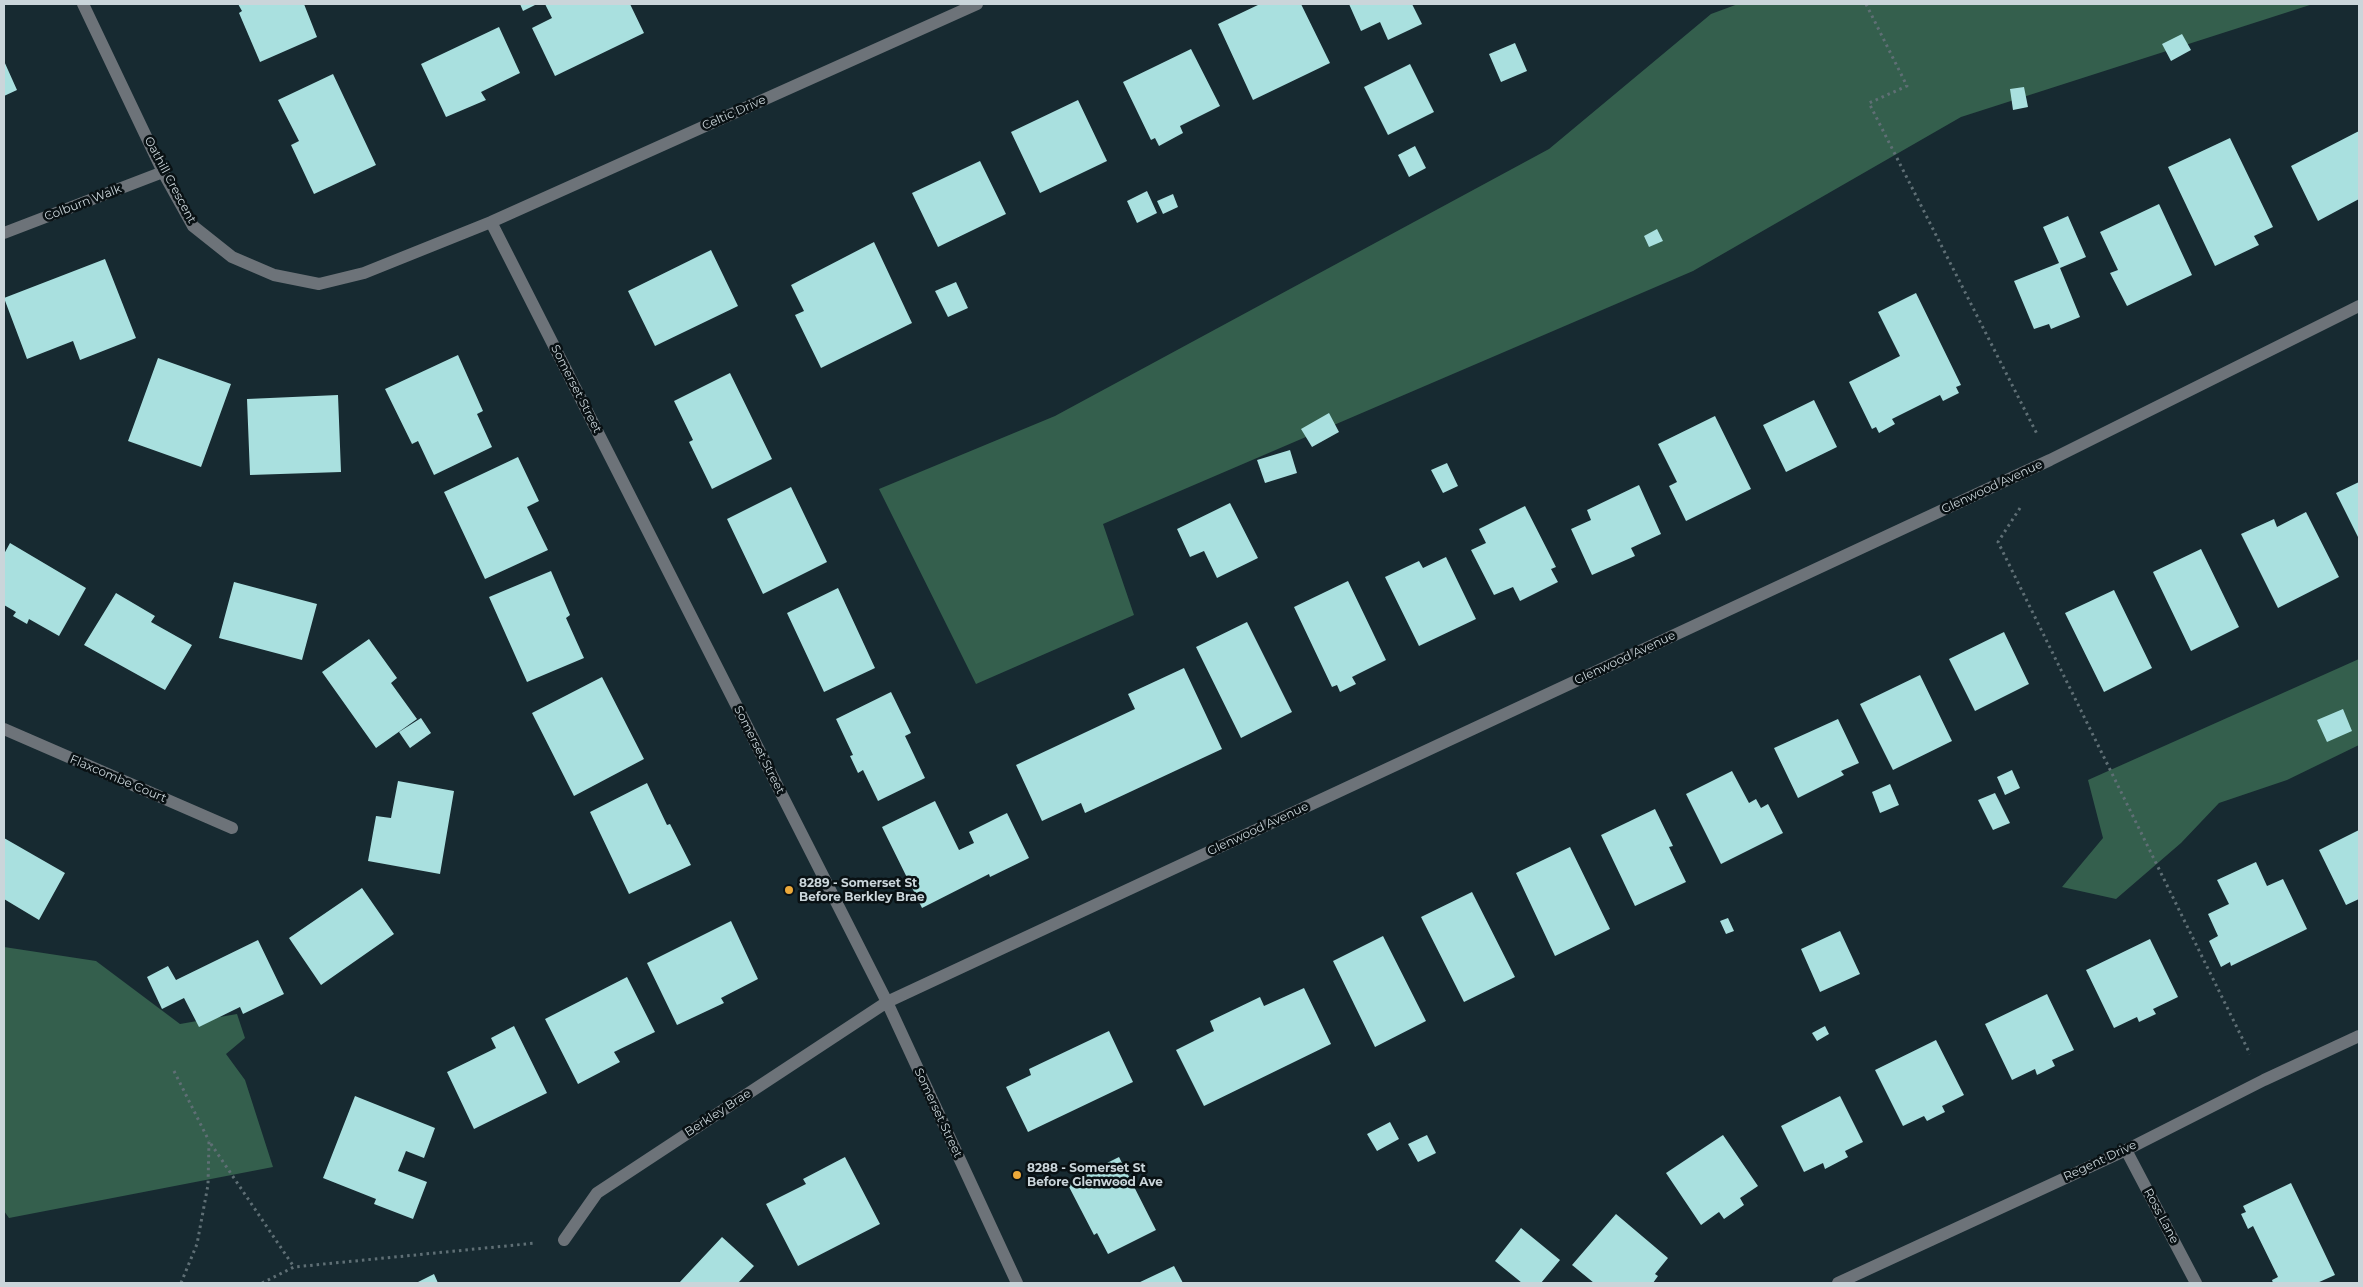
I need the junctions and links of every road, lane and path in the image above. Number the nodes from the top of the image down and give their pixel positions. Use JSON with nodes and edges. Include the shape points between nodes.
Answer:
{"nodes":[{"id":1,"x":83,"y":4,"type":"edge"},
{"id":2,"x":977,"y":4,"type":"edge"},
{"id":3,"x":1866,"y":4,"type":"edge"},
{"id":4,"x":163,"y":172,"type":"junction"},
{"id":5,"x":491,"y":222,"type":"junction"},
{"id":6,"x":4,"y":233,"type":"edge"},
{"id":7,"x":2359,"y":306,"type":"edge"},
{"id":8,"x":2050,"y":460,"type":"junction"},
{"id":9,"x":2024,"y":501,"type":"dead end"},
{"id":10,"x":4,"y":729,"type":"edge"},
{"id":11,"x":232,"y":828,"type":"dead end"},
{"id":12,"x":887,"y":1002,"type":"junction"},
{"id":13,"x":2359,"y":1036,"type":"edge"},
{"id":14,"x":174,"y":1071,"type":"dead end"},
{"id":15,"x":2264,"y":1080,"type":"junction"},
{"id":16,"x":209,"y":1141,"type":"junction"},
{"id":17,"x":2126,"y":1150,"type":"junction"},
{"id":18,"x":564,"y":1240,"type":"joint"},
{"id":19,"x":294,"y":1266,"type":"junction"},
{"id":20,"x":181,"y":1283,"type":"edge"},
{"id":21,"x":262,"y":1283,"type":"edge"},
{"id":22,"x":1017,"y":1283,"type":"edge"},
{"id":23,"x":1838,"y":1283,"type":"edge"},
{"id":24,"x":2196,"y":1283,"type":"edge"}],
"edges":[{"from":1,"to":4,"type":"street","name":"Oathill Crescent"},
{"from":2,"to":5,"type":"street","name":"Celtic Drive"},
{"from":3,"to":8,"type":"path","via":[[1907,86],[1869,103]]},
{"from":4,"to":5,"type":"street","name":"Oathill Crescent","via":[[193,226],[232,257],[274,275],[319,284],[364,273]]},
{"from":4,"to":6,"type":"street","name":"Colburn Walk"},
{"from":5,"to":12,"type":"street","name":"Somerset Street"},
{"from":7,"to":8,"type":"street","name":"Glenwood Avenue"},
{"from":8,"to":12,"type":"street","name":"Glenwood Avenue"},
{"from":9,"to":15,"type":"path","via":[[1998,542]]},
{"from":10,"to":11,"type":"street","name":"Flaxcombe Court"},
{"from":12,"to":18,"type":"street","name":"Berkley Brae","via":[[598,1193]]},
{"from":12,"to":22,"type":"street","name":"Somerset Street"},
{"from":13,"to":15,"type":"street","name":"Regent Drive"},
{"from":14,"to":16,"type":"path"},
{"from":15,"to":17,"type":"street","name":"Regent Drive"},
{"from":16,"to":19,"type":"path"},
{"from":16,"to":20,"type":"path","via":[[208,1185],[197,1244]]},
{"from":17,"to":23,"type":"street","name":"Regent Drive"},
{"from":17,"to":24,"type":"street","name":"Ross Lane"},
{"from":18,"to":19,"type":"path"},
{"from":19,"to":21,"type":"path"}]}
